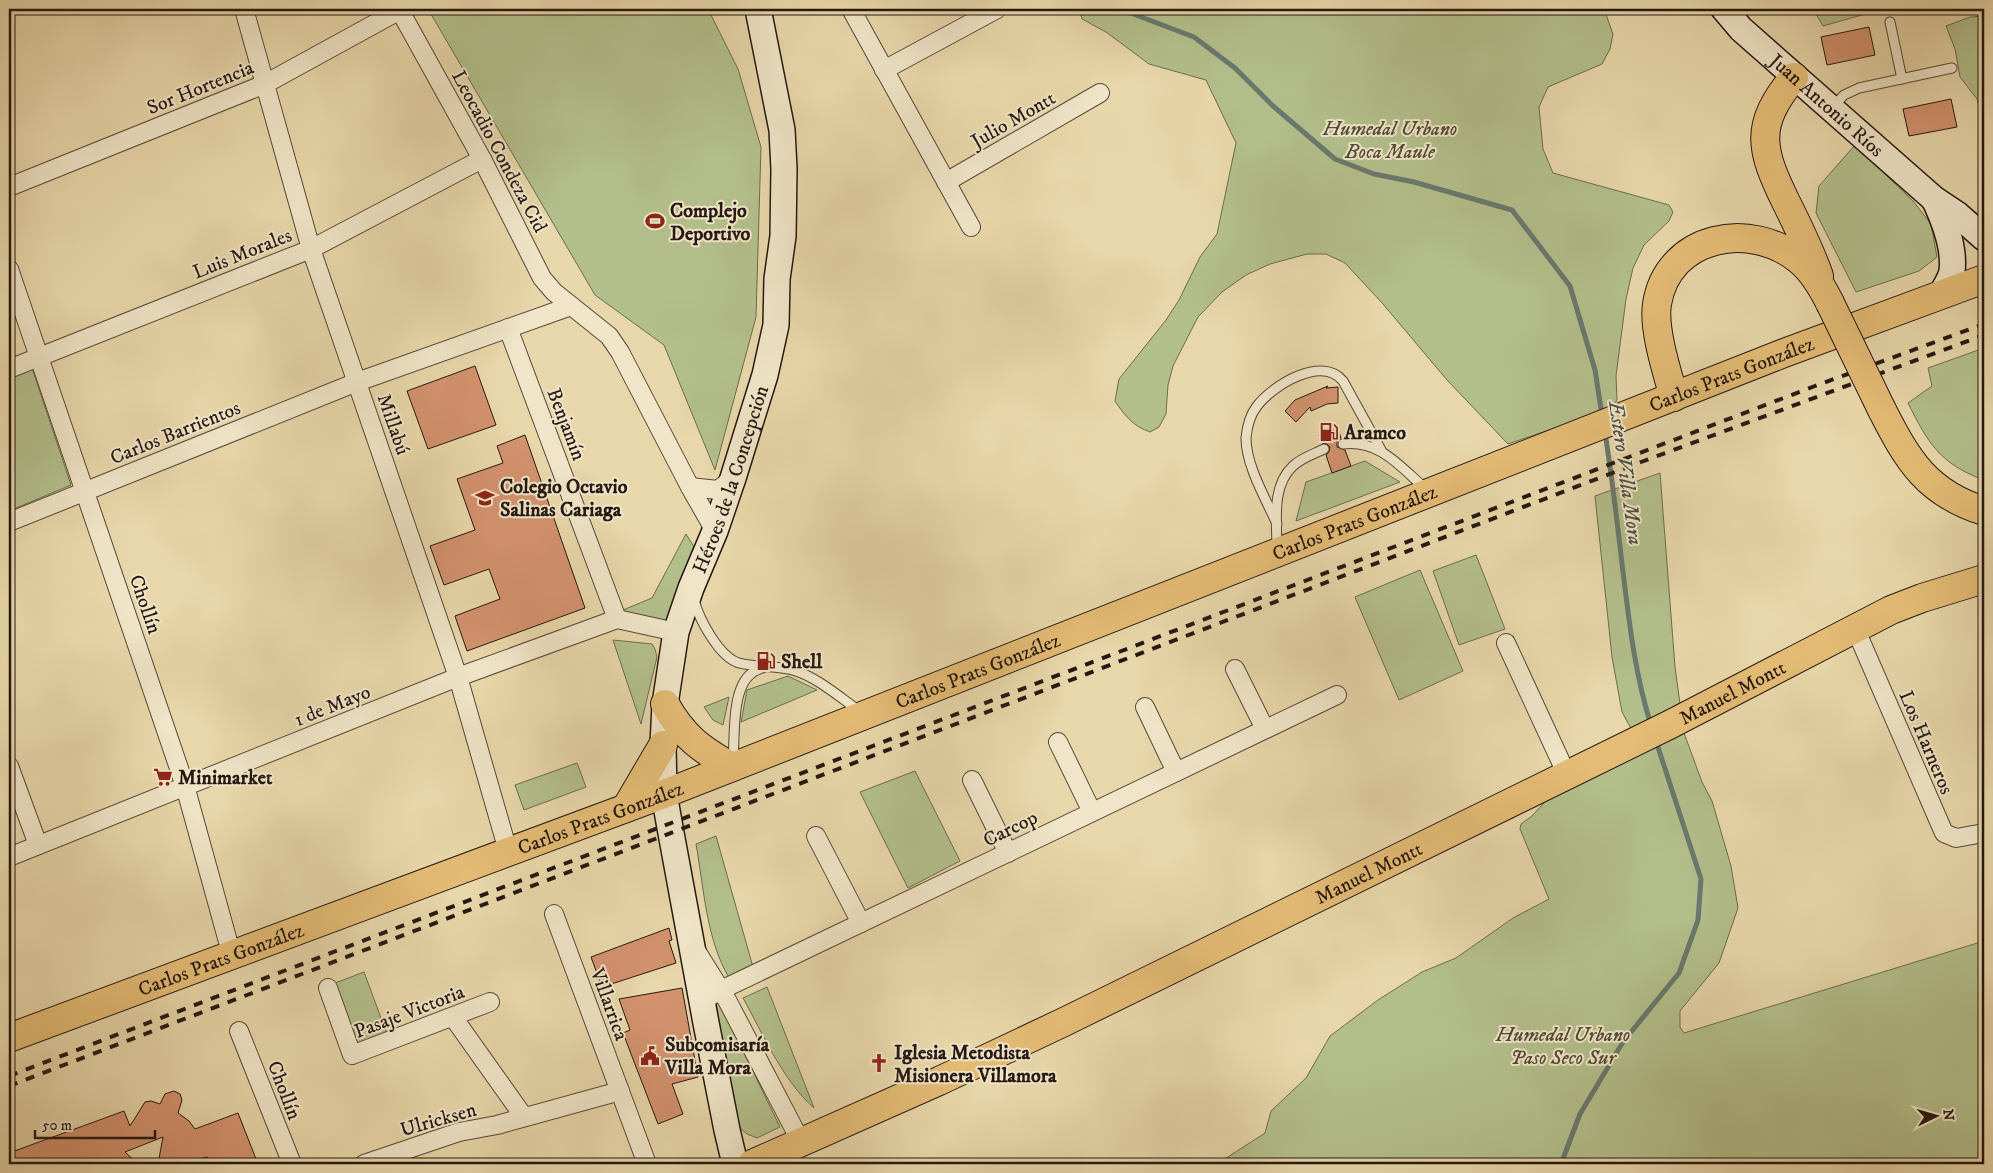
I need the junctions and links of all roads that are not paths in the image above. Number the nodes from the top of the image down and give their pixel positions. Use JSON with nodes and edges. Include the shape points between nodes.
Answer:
{"nodes":[{"id":1,"x":244,"y":9,"type":"edge"},
{"id":2,"x":400,"y":9,"type":"edge"},
{"id":3,"x":758,"y":9,"type":"edge"},
{"id":4,"x":850,"y":9,"type":"edge"},
{"id":5,"x":997,"y":9,"type":"edge"},
{"id":6,"x":1724,"y":9,"type":"edge"},
{"id":7,"x":1890,"y":22,"type":"dead end"},
{"id":8,"x":1952,"y":68,"type":"dead end"},
{"id":9,"x":884,"y":70,"type":"junction"},
{"id":10,"x":1794,"y":77,"type":"junction"},
{"id":11,"x":1902,"y":79,"type":"junction"},
{"id":12,"x":265,"y":84,"type":"junction"},
{"id":13,"x":1100,"y":93,"type":"dead end"},
{"id":14,"x":1831,"y":109,"type":"junction"},
{"id":15,"x":482,"y":159,"type":"junction"},
{"id":16,"x":946,"y":182,"type":"junction"},
{"id":17,"x":9,"y":187,"type":"edge"},
{"id":18,"x":1934,"y":199,"type":"junction"},
{"id":19,"x":971,"y":227,"type":"dead end"},
{"id":20,"x":1984,"y":238,"type":"edge"},
{"id":21,"x":311,"y":249,"type":"junction"},
{"id":22,"x":9,"y":269,"type":"edge"},
{"id":23,"x":1984,"y":279,"type":"edge"},
{"id":24,"x":1942,"y":293,"type":"junction"},
{"id":25,"x":1826,"y":296,"type":"junction"},
{"id":26,"x":571,"y":306,"type":"junction"},
{"id":27,"x":508,"y":328,"type":"junction"},
{"id":28,"x":39,"y":357,"type":"junction"},
{"id":29,"x":9,"y":369,"type":"edge"},
{"id":30,"x":357,"y":382,"type":"junction"},
{"id":31,"x":1674,"y":397,"type":"junction"},
{"id":32,"x":1343,"y":444,"type":"dead end"},
{"id":33,"x":1324,"y":449,"type":"dead end"},
{"id":34,"x":1381,"y":450,"type":"junction"},
{"id":35,"x":733,"y":478,"type":"junction"},
{"id":36,"x":690,"y":487,"type":"junction"},
{"id":37,"x":85,"y":492,"type":"junction"},
{"id":38,"x":1431,"y":493,"type":"junction"},
{"id":39,"x":1984,"y":511,"type":"edge"},
{"id":40,"x":9,"y":522,"type":"edge"},
{"id":41,"x":1277,"y":524,"type":"junction"},
{"id":42,"x":715,"y":531,"type":"junction"},
{"id":43,"x":1277,"y":554,"type":"junction"},
{"id":44,"x":1984,"y":580,"type":"edge"},
{"id":45,"x":691,"y":588,"type":"junction"},
{"id":46,"x":617,"y":619,"type":"junction"},
{"id":47,"x":1855,"y":628,"type":"junction"},
{"id":48,"x":676,"y":632,"type":"junction"},
{"id":49,"x":1506,"y":643,"type":"dead end"},
{"id":50,"x":767,"y":666,"type":"junction"},
{"id":51,"x":1235,"y":669,"type":"dead end"},
{"id":52,"x":458,"y":678,"type":"junction"},
{"id":53,"x":1336,"y":695,"type":"dead end"},
{"id":54,"x":666,"y":704,"type":"junction"},
{"id":55,"x":1144,"y":707,"type":"dead end"},
{"id":56,"x":865,"y":715,"type":"junction"},
{"id":57,"x":1265,"y":730,"type":"junction"},
{"id":58,"x":1058,"y":742,"type":"dead end"},
{"id":59,"x":663,"y":745,"type":"junction"},
{"id":60,"x":9,"y":766,"type":"edge"},
{"id":61,"x":732,"y":767,"type":"junction"},
{"id":62,"x":1176,"y":772,"type":"junction"},
{"id":63,"x":1567,"y":774,"type":"junction"},
{"id":64,"x":972,"y":780,"type":"dead end"},
{"id":65,"x":185,"y":786,"type":"junction"},
{"id":66,"x":664,"y":794,"type":"junction"},
{"id":67,"x":626,"y":808,"type":"junction"},
{"id":68,"x":1092,"y":812,"type":"junction"},
{"id":69,"x":1984,"y":833,"type":"edge"},
{"id":70,"x":816,"y":836,"type":"dead end"},
{"id":71,"x":38,"y":845,"type":"junction"},
{"id":72,"x":508,"y":852,"type":"junction"},
{"id":73,"x":1008,"y":853,"type":"junction"},
{"id":74,"x":9,"y":856,"type":"edge"},
{"id":75,"x":554,"y":914,"type":"dead end"},
{"id":76,"x":861,"y":923,"type":"junction"},
{"id":77,"x":232,"y":956,"type":"junction"},
{"id":78,"x":328,"y":988,"type":"dead end"},
{"id":79,"x":712,"y":996,"type":"junction"},
{"id":80,"x":490,"y":1002,"type":"dead end"},
{"id":81,"x":453,"y":1017,"type":"junction"},
{"id":82,"x":240,"y":1031,"type":"dead end"},
{"id":83,"x":9,"y":1038,"type":"edge"},
{"id":84,"x":620,"y":1091,"type":"junction"},
{"id":85,"x":524,"y":1117,"type":"junction"},
{"id":86,"x":801,"y":1142,"type":"junction"},
{"id":87,"x":292,"y":1164,"type":"edge"},
{"id":88,"x":364,"y":1164,"type":"edge"},
{"id":89,"x":647,"y":1164,"type":"edge"},
{"id":90,"x":735,"y":1164,"type":"edge"},
{"id":91,"x":752,"y":1164,"type":"edge"}],
"edges":[{"from":1,"to":12,"type":"street","name":"Millabú"},
{"from":2,"to":12,"type":"street","name":"Sor Hortencia"},
{"from":2,"to":15,"type":"street","name":"Leocadio Condeza Cid"},
{"from":3,"to":35,"type":"street","name":"Héroes de la Concepción","via":[[782,130],[783,236],[777,279],[776,325],[765,375]]},
{"from":4,"to":9,"type":"street"},
{"from":5,"to":9,"type":"street"},
{"from":6,"to":10,"type":"street","name":"Juan Antonio Ríos"},
{"from":7,"to":11,"type":"lane"},
{"from":8,"to":11,"type":"lane"},
{"from":9,"to":16,"type":"street"},
{"from":10,"to":14,"type":"street","name":"Juan Antonio Ríos"},
{"from":10,"to":25,"type":"main road","via":[[1769,118],[1766,150],[1772,174],[1807,243]]},
{"from":11,"to":14,"type":"lane","via":[[1853,90]]},
{"from":12,"to":17,"type":"street","name":"Sor Hortencia"},
{"from":12,"to":21,"type":"street","name":"Millabú"},
{"from":13,"to":16,"type":"street","name":"Julio Montt"},
{"from":14,"to":18,"type":"street","name":"Juan Antonio Ríos"},
{"from":15,"to":21,"type":"street","name":"Luis Morales"},
{"from":15,"to":26,"type":"street","name":"Leocadio Condeza Cid","via":[[542,278]]},
{"from":16,"to":19,"type":"street"},
{"from":18,"to":20,"type":"street","name":"Juan Antonio Ríos"},
{"from":18,"to":24,"type":"street","name":"Juan Antonio Ríos","via":[[1946,225],[1952,272]]},
{"from":21,"to":28,"type":"street","name":"Luis Morales"},
{"from":21,"to":30,"type":"street","name":"Millabú"},
{"from":22,"to":28,"type":"street","name":"Chollín"},
{"from":23,"to":24,"type":"main road"},
{"from":24,"to":31,"type":"main road","name":"Carlos Prats González"},
{"from":25,"to":31,"type":"main road","via":[[1816,278],[1799,260],[1777,246],[1752,239],[1727,238],[1714,240],[1691,251],[1669,274],[1657,303],[1656,323]]},
{"from":25,"to":39,"type":"main road","bridge":true,"via":[[1901,447],[1917,469],[1943,491]]},
{"from":26,"to":27,"type":"street","name":"Carlos Barrientos"},
{"from":26,"to":36,"type":"street","name":"Leocadio Condeza Cid","via":[[609,336],[620,352]]},
{"from":27,"to":30,"type":"street","name":"Carlos Barrientos"},
{"from":27,"to":46,"type":"street","name":"Benjamín"},
{"from":28,"to":29,"type":"street","name":"Luis Morales"},
{"from":28,"to":37,"type":"street","name":"Chollín"},
{"from":30,"to":37,"type":"street","name":"Carlos Barrientos"},
{"from":30,"to":52,"type":"street","name":"Millabú"},
{"from":31,"to":38,"type":"main road","name":"Carlos Prats González"},
{"from":32,"to":34,"type":"lane","via":[[1364,444]]},
{"from":33,"to":41,"type":"lane","via":[[1300,460],[1282,480]]},
{"from":34,"to":38,"type":"lane"},
{"from":34,"to":41,"type":"lane","via":[[1336,374],[1323,370],[1304,374],[1272,391],[1256,407],[1246,439],[1251,465]]},
{"from":35,"to":36,"type":"street","via":[[718,490]]},
{"from":35,"to":42,"type":"street","name":"Héroes de la Concepción"},
{"from":36,"to":42,"type":"street","name":"Leocadio Condeza Cid"},
{"from":37,"to":40,"type":"street","name":"Carlos Barrientos"},
{"from":37,"to":65,"type":"street","name":"Chollín"},
{"from":38,"to":43,"type":"main road","name":"Carlos Prats González"},
{"from":41,"to":43,"type":"lane"},
{"from":42,"to":45,"type":"street","name":"Héroes de la Concepción"},
{"from":43,"to":56,"type":"main road","name":"Carlos Prats González"},
{"from":44,"to":47,"type":"main road","name":"Manuel Montt","via":[[1905,604]]},
{"from":45,"to":48,"type":"street","name":"Héroes de la Concepción"},
{"from":45,"to":50,"type":"lane","via":[[698,614],[724,655],[738,663]]},
{"from":46,"to":48,"type":"street"},
{"from":46,"to":52,"type":"street","name":"1 de Mayo"},
{"from":47,"to":63,"type":"main road","name":"Manuel Montt"},
{"from":47,"to":69,"type":"street","name":"Los Harneros","via":[[1944,833],[1956,838]]},
{"from":48,"to":54,"type":"street","name":"Héroes de la Concepción"},
{"from":49,"to":63,"type":"street"},
{"from":50,"to":56,"type":"lane","via":[[796,671],[811,678]]},
{"from":50,"to":61,"type":"lane","via":[[752,673],[738,696]]},
{"from":51,"to":57,"type":"street"},
{"from":52,"to":65,"type":"street","name":"1 de Mayo"},
{"from":52,"to":72,"type":"street","name":"Millabú"},
{"from":53,"to":57,"type":"street","name":"Carcop"},
{"from":54,"to":59,"type":"street","name":"Héroes de la Concepción"},
{"from":54,"to":61,"type":"main road","via":[[686,736]]},
{"from":55,"to":62,"type":"street"},
{"from":56,"to":61,"type":"main road","name":"Carlos Prats González"},
{"from":57,"to":62,"type":"street","name":"Carcop"},
{"from":58,"to":68,"type":"street"},
{"from":59,"to":66,"type":"street","name":"Héroes de la Concepción"},
{"from":59,"to":67,"type":"main road"},
{"from":60,"to":71,"type":"street"},
{"from":61,"to":66,"type":"main road","name":"Carlos Prats González"},
{"from":62,"to":68,"type":"street","name":"Carcop"},
{"from":63,"to":86,"type":"main road","name":"Manuel Montt","via":[[1064,1022]]},
{"from":64,"to":73,"type":"street"},
{"from":65,"to":71,"type":"street","name":"1 de Mayo"},
{"from":65,"to":77,"type":"street","name":"Chollín"},
{"from":66,"to":67,"type":"main road","name":"Carlos Prats González"},
{"from":66,"to":79,"type":"street","name":"Héroes de la Concepción","via":[[692,945]]},
{"from":67,"to":72,"type":"main road","name":"Carlos Prats González"},
{"from":68,"to":73,"type":"street","name":"Carcop"},
{"from":70,"to":76,"type":"street"},
{"from":71,"to":74,"type":"street","name":"1 de Mayo"},
{"from":72,"to":77,"type":"main road","name":"Carlos Prats González"},
{"from":73,"to":76,"type":"street","name":"Carcop"},
{"from":75,"to":84,"type":"street","name":"Villarrica"},
{"from":76,"to":79,"type":"street","name":"Carcop"},
{"from":77,"to":83,"type":"main road","name":"Carlos Prats González"},
{"from":78,"to":81,"type":"street","name":"Pasaje Victoria","via":[[352,1055]]},
{"from":79,"to":86,"type":"street","name":"Héroes de la Concepción"},
{"from":79,"to":90,"type":"street","name":"Héroes de la Concepción","via":[[727,1130]]},
{"from":80,"to":81,"type":"street","name":"Pasaje Victoria"},
{"from":81,"to":85,"type":"street"},
{"from":82,"to":87,"type":"street","name":"Chollín"},
{"from":84,"to":85,"type":"street","name":"Ulricksen"},
{"from":84,"to":89,"type":"street","name":"Villarrica"},
{"from":85,"to":88,"type":"street","name":"Ulricksen","via":[[459,1132]]},
{"from":86,"to":91,"type":"main road","name":"Manuel Montt"}]}
